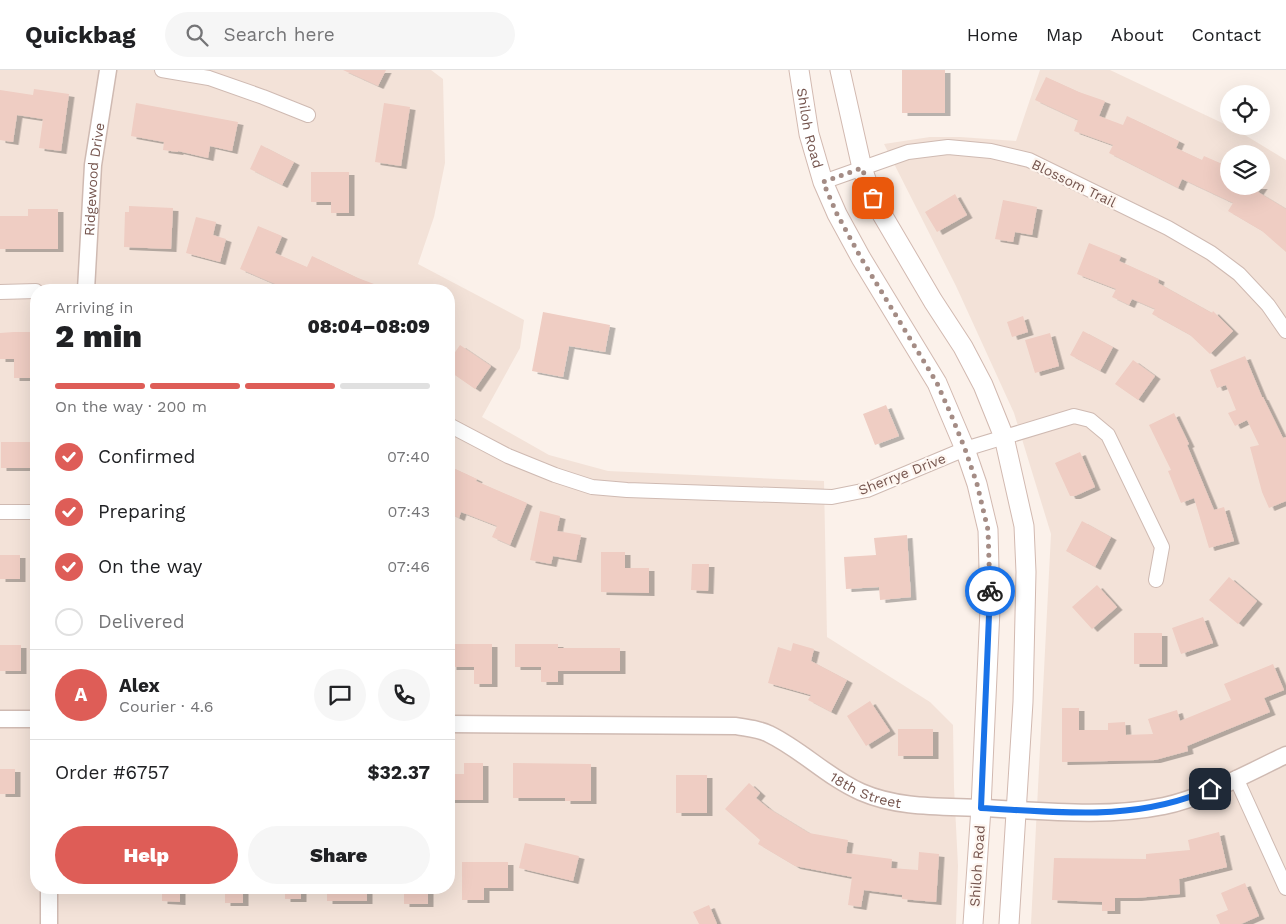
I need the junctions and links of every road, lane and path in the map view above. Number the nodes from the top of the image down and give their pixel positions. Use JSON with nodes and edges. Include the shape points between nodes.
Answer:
{"nodes":[{"id":1,"x":108,"y":70,"type":"edge"},
{"id":2,"x":162,"y":70,"type":"edge"},
{"id":3,"x":799,"y":70,"type":"edge"},
{"id":4,"x":840,"y":70,"type":"edge"},
{"id":5,"x":308,"y":115,"type":"dead end"},
{"id":6,"x":862,"y":168,"type":"junction"},
{"id":7,"x":823,"y":182,"type":"junction"},
{"id":8,"x":86,"y":284,"type":"edge"},
{"id":9,"x":30,"y":291,"type":"edge"},
{"id":10,"x":0,"y":292,"type":"edge"},
{"id":11,"x":1286,"y":331,"type":"edge"},
{"id":12,"x":455,"y":428,"type":"edge"},
{"id":13,"x":1004,"y":437,"type":"junction"},
{"id":14,"x":965,"y":449,"type":"junction"},
{"id":15,"x":0,"y":512,"type":"edge"},
{"id":16,"x":30,"y":512,"type":"edge"},
{"id":17,"x":1156,"y":580,"type":"dead end"},
{"id":18,"x":0,"y":719,"type":"edge"},
{"id":19,"x":30,"y":720,"type":"edge"},
{"id":20,"x":455,"y":724,"type":"edge"},
{"id":21,"x":1286,"y":755,"type":"edge"},
{"id":22,"x":1236,"y":778,"type":"junction"},
{"id":23,"x":981,"y":808,"type":"junction"},
{"id":24,"x":1016,"y":810,"type":"junction"},
{"id":25,"x":1286,"y":888,"type":"edge"},
{"id":26,"x":49,"y":894,"type":"edge"},
{"id":27,"x":49,"y":924,"type":"edge"},
{"id":28,"x":973,"y":924,"type":"edge"},
{"id":29,"x":1009,"y":924,"type":"edge"}],
"edges":[{"from":1,"to":8,"type":"street","name":"Ridgewood Drive","via":[[93,165]]},
{"from":2,"to":5,"type":"street","via":[[209,78]]},
{"from":3,"to":7,"type":"main road","name":"Shiloh Road","via":[[809,134]]},
{"from":4,"to":6,"type":"main road"},
{"from":6,"to":7,"type":"street","name":"Blossom Trail"},
{"from":6,"to":11,"type":"street","name":"Blossom Trail","via":[[908,152],[948,147],[991,151],[1029,160],[1168,228],[1211,253],[1239,274],[1268,305]]},
{"from":6,"to":13,"type":"main road","via":[[873,198],[983,385]]},
{"from":7,"to":14,"type":"main road","name":"Shiloh Road","via":[[861,258],[937,383]]},
{"from":9,"to":10,"type":"street"},
{"from":12,"to":14,"type":"street","name":"Sherrye Drive","via":[[508,456],[555,475],[592,487],[627,490],[832,497],[867,490]]},
{"from":13,"to":14,"type":"street","name":"Sherrye Drive"},
{"from":13,"to":17,"type":"street","name":"Sherrye Drive","via":[[1074,416],[1090,420],[1108,436],[1162,547]]},
{"from":13,"to":24,"type":"main road","via":[[1024,526],[1026,572]]},
{"from":14,"to":23,"type":"main road","name":"Shiloh Road","via":[[988,530],[990,609]]},
{"from":15,"to":16,"type":"street"},
{"from":18,"to":19,"type":"street"},
{"from":20,"to":23,"type":"street","name":"18th Street","via":[[736,726],[767,733],[862,793],[897,803]]},
{"from":21,"to":22,"type":"street","name":"18th Street"},
{"from":22,"to":24,"type":"street","name":"18th Street","via":[[1165,806],[1101,814]]},
{"from":22,"to":25,"type":"street"},
{"from":23,"to":24,"type":"street","name":"18th Street"},
{"from":23,"to":28,"type":"main road","name":"Shiloh Road"},
{"from":24,"to":29,"type":"main road"},
{"from":26,"to":27,"type":"street"}]}
